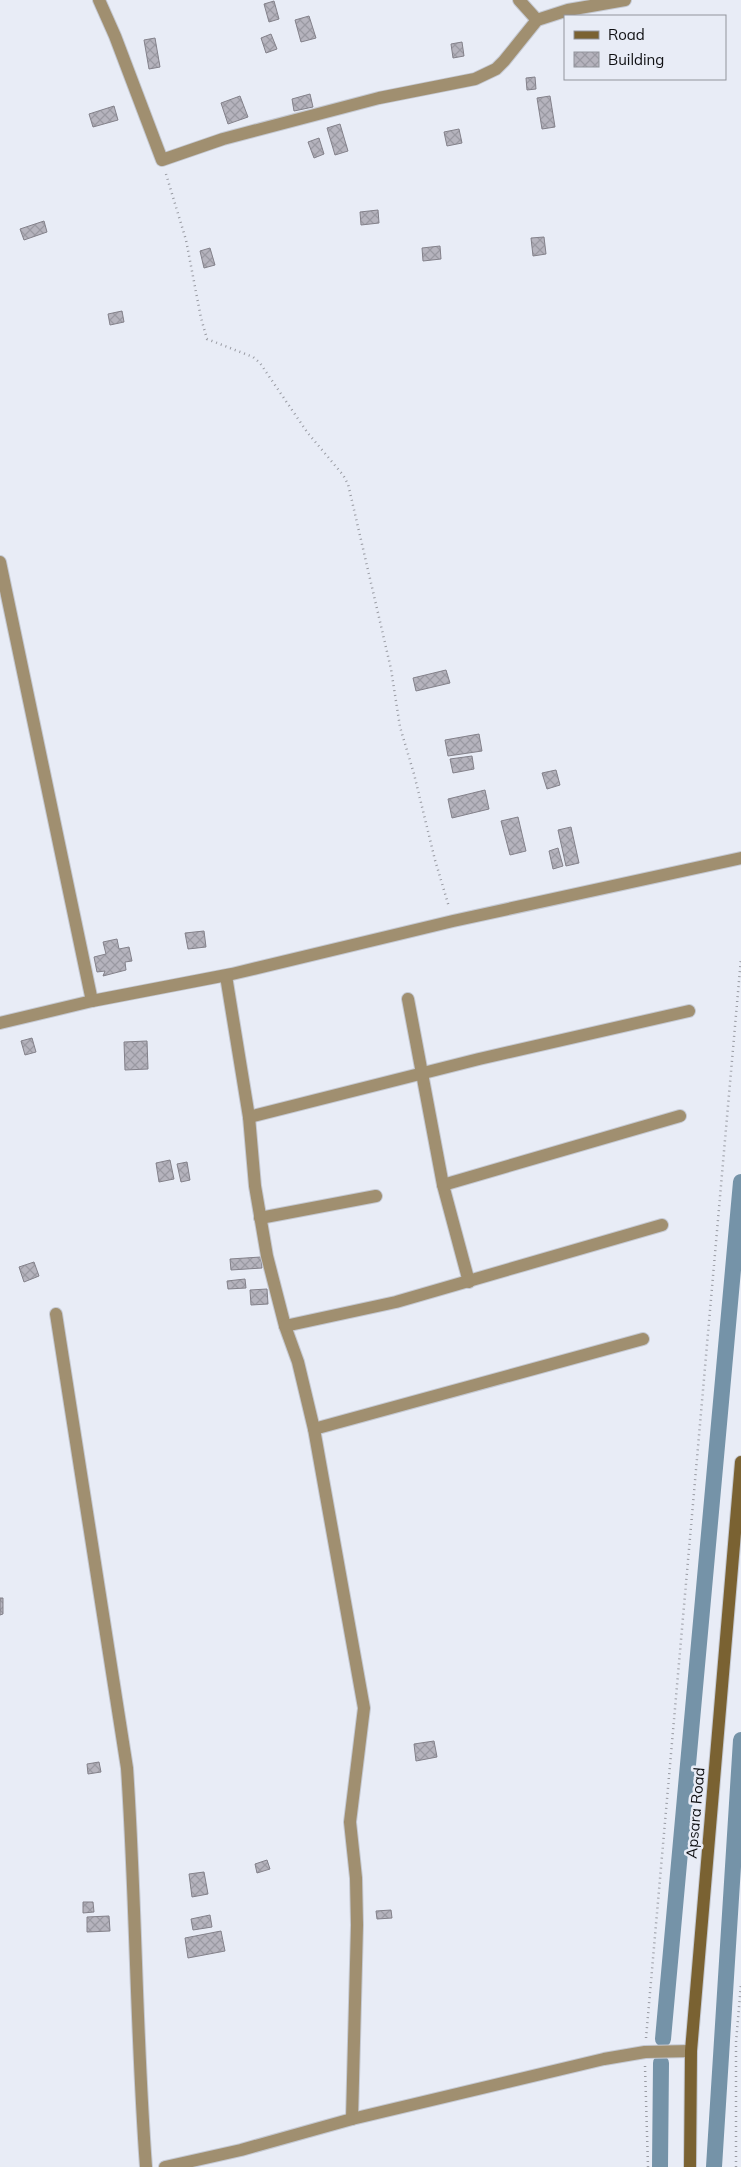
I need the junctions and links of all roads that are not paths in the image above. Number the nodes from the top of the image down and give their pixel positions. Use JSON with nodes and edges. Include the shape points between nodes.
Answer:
{"nodes":[{"id":1,"x":99,"y":0,"type":"edge"},
{"id":2,"x":519,"y":0,"type":"edge"},
{"id":3,"x":625,"y":0,"type":"edge"},
{"id":4,"x":537,"y":20,"type":"junction"},
{"id":5,"x":0,"y":562,"type":"edge"},
{"id":6,"x":741,"y":858,"type":"edge"},
{"id":7,"x":226,"y":976,"type":"junction"},
{"id":8,"x":408,"y":999,"type":"dead end"},
{"id":9,"x":92,"y":1001,"type":"junction"},
{"id":10,"x":689,"y":1011,"type":"dead end"},
{"id":11,"x":0,"y":1023,"type":"edge"},
{"id":12,"x":421,"y":1074,"type":"junction"},
{"id":13,"x":680,"y":1116,"type":"dead end"},
{"id":14,"x":249,"y":1117,"type":"junction"},
{"id":15,"x":443,"y":1185,"type":"junction"},
{"id":16,"x":376,"y":1196,"type":"dead end"},
{"id":17,"x":260,"y":1218,"type":"junction"},
{"id":18,"x":662,"y":1225,"type":"dead end"},
{"id":19,"x":469,"y":1282,"type":"junction"},
{"id":20,"x":56,"y":1314,"type":"dead end"},
{"id":21,"x":285,"y":1326,"type":"junction"},
{"id":22,"x":643,"y":1339,"type":"dead end"},
{"id":23,"x":314,"y":1429,"type":"junction"},
{"id":24,"x":741,"y":1462,"type":"edge"},
{"id":25,"x":690,"y":2051,"type":"junction"},
{"id":26,"x":352,"y":2119,"type":"junction"},
{"id":27,"x":146,"y":2167,"type":"edge"},
{"id":28,"x":165,"y":2167,"type":"edge"},
{"id":29,"x":690,"y":2167,"type":"edge"}],
"edges":[{"from":1,"to":4,"type":"street","via":[[162,160],[223,139],[379,98],[475,79],[496,69]]},
{"from":2,"to":4,"type":"street"},
{"from":3,"to":4,"type":"street","via":[[568,10]]},
{"from":5,"to":9,"type":"street"},
{"from":6,"to":7,"type":"street","via":[[453,921]]},
{"from":7,"to":9,"type":"street"},
{"from":7,"to":14,"type":"street"},
{"from":8,"to":12,"type":"street"},
{"from":9,"to":11,"type":"street"},
{"from":10,"to":12,"type":"street"},
{"from":12,"to":14,"type":"street"},
{"from":12,"to":15,"type":"street"},
{"from":13,"to":15,"type":"street"},
{"from":14,"to":17,"type":"street"},
{"from":15,"to":19,"type":"street"},
{"from":16,"to":17,"type":"street"},
{"from":17,"to":21,"type":"street"},
{"from":18,"to":19,"type":"street"},
{"from":19,"to":21,"type":"street","via":[[352,1313]]},
{"from":20,"to":27,"type":"street","via":[[127,1768]]},
{"from":21,"to":23,"type":"street","via":[[298,1362]]},
{"from":22,"to":23,"type":"street"},
{"from":23,"to":26,"type":"street","via":[[364,1708],[350,1822],[357,1917]]},
{"from":24,"to":25,"type":"street","name":"Apsara Road"},
{"from":25,"to":26,"type":"street","via":[[645,2052]]},
{"from":25,"to":29,"type":"street","name":"Apsara Road"},
{"from":26,"to":28,"type":"street"}]}
